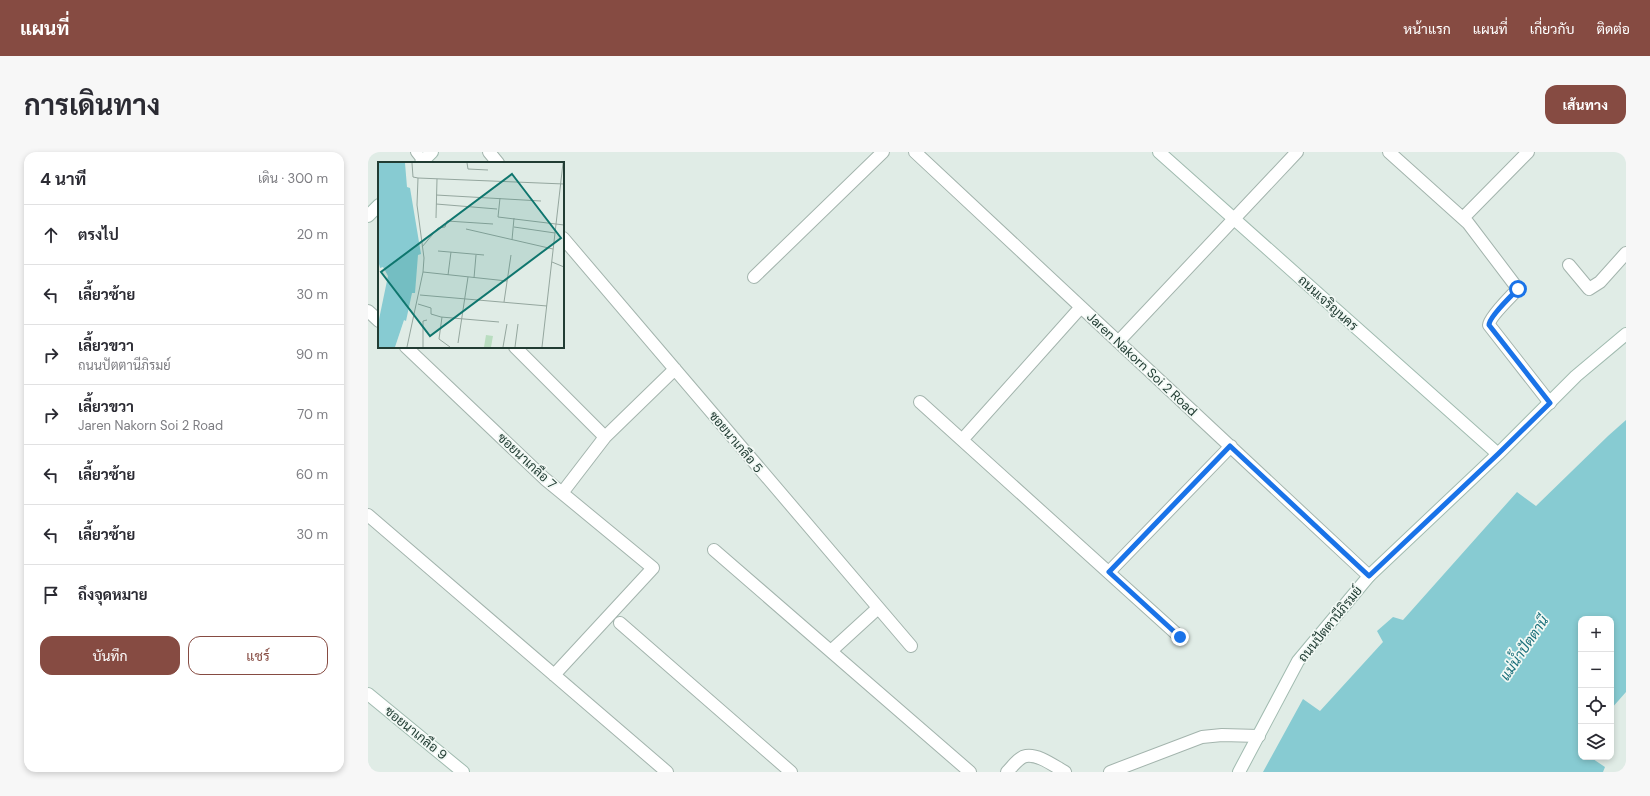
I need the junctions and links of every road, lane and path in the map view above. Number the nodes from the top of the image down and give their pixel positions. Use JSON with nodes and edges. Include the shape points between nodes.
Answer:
{"nodes":[{"id":1,"x":432,"y":152,"type":"edge"},
{"id":2,"x":489,"y":152,"type":"edge"},
{"id":3,"x":883,"y":152,"type":"edge"},
{"id":4,"x":915,"y":152,"type":"edge"},
{"id":5,"x":1159,"y":152,"type":"edge"},
{"id":6,"x":1297,"y":152,"type":"edge"},
{"id":7,"x":1389,"y":152,"type":"edge"},
{"id":8,"x":1528,"y":152,"type":"edge"},
{"id":9,"x":420,"y":159,"type":"edge"},
{"id":10,"x":497,"y":162,"type":"edge"},
{"id":11,"x":1463,"y":218,"type":"junction"},
{"id":12,"x":1235,"y":219,"type":"junction"},
{"id":13,"x":564,"y":239,"type":"edge"},
{"id":14,"x":1626,"y":253,"type":"edge"},
{"id":15,"x":1569,"y":264,"type":"dead end"},
{"id":16,"x":754,"y":277,"type":"dead end"},
{"id":17,"x":1081,"y":307,"type":"junction"},
{"id":18,"x":368,"y":311,"type":"edge"},
{"id":19,"x":378,"y":320,"type":"edge"},
{"id":20,"x":1626,"y":334,"type":"edge"},
{"id":21,"x":1118,"y":342,"type":"junction"},
{"id":22,"x":407,"y":348,"type":"edge"},
{"id":23,"x":516,"y":348,"type":"edge"},
{"id":24,"x":675,"y":369,"type":"junction"},
{"id":25,"x":920,"y":402,"type":"dead end"},
{"id":26,"x":1550,"y":403,"type":"junction"},
{"id":27,"x":605,"y":437,"type":"junction"},
{"id":28,"x":962,"y":440,"type":"junction"},
{"id":29,"x":1230,"y":446,"type":"junction"},
{"id":30,"x":1498,"y":454,"type":"junction"},
{"id":31,"x":562,"y":493,"type":"junction"},
{"id":32,"x":368,"y":515,"type":"edge"},
{"id":33,"x":714,"y":550,"type":"dead end"},
{"id":34,"x":1109,"y":572,"type":"junction"},
{"id":35,"x":1369,"y":576,"type":"junction"},
{"id":36,"x":878,"y":608,"type":"junction"},
{"id":37,"x":620,"y":623,"type":"dead end"},
{"id":38,"x":1180,"y":637,"type":"dead end"},
{"id":39,"x":911,"y":646,"type":"dead end"},
{"id":40,"x":831,"y":651,"type":"junction"},
{"id":41,"x":554,"y":675,"type":"junction"},
{"id":42,"x":368,"y":694,"type":"edge"},
{"id":43,"x":1259,"y":736,"type":"junction"},
{"id":44,"x":463,"y":772,"type":"edge"},
{"id":45,"x":667,"y":772,"type":"edge"},
{"id":46,"x":791,"y":772,"type":"edge"},
{"id":47,"x":970,"y":772,"type":"edge"},
{"id":48,"x":1006,"y":772,"type":"edge"},
{"id":49,"x":1065,"y":772,"type":"edge"},
{"id":50,"x":1110,"y":772,"type":"edge"},
{"id":51,"x":1239,"y":772,"type":"edge"}],
"edges":[{"from":1,"to":9,"type":"street"},
{"from":2,"to":10,"type":"street"},
{"from":3,"to":16,"type":"street"},
{"from":4,"to":17,"type":"street","name":"Jaren Nakorn Soi 2 Road"},
{"from":5,"to":12,"type":"street","name":"ถนนเจริญนคร"},
{"from":6,"to":12,"type":"street"},
{"from":7,"to":11,"type":"street"},
{"from":8,"to":11,"type":"street"},
{"from":11,"to":26,"type":"street","via":[[1518,289],[1493,315],[1489,325]]},
{"from":12,"to":21,"type":"street"},
{"from":12,"to":30,"type":"street","name":"ถนนเจริญนคร"},
{"from":13,"to":24,"type":"street","name":"ซอยนาเกลือ 5"},
{"from":14,"to":15,"type":"street","via":[[1600,282],[1589,289]]},
{"from":17,"to":21,"type":"street","name":"Jaren Nakorn Soi 2 Road"},
{"from":17,"to":28,"type":"street"},
{"from":18,"to":19,"type":"street"},
{"from":20,"to":26,"type":"street","name":"ถนนปัตตานีภิรมย์","via":[[1576,376]]},
{"from":21,"to":29,"type":"street","name":"Jaren Nakorn Soi 2 Road"},
{"from":22,"to":31,"type":"street","name":"ซอยนาเกลือ 7"},
{"from":23,"to":27,"type":"street"},
{"from":24,"to":27,"type":"street"},
{"from":24,"to":36,"type":"street","name":"ซอยนาเกลือ 5"},
{"from":25,"to":28,"type":"street"},
{"from":26,"to":30,"type":"street","name":"ถนนปัตตานีภิรมย์"},
{"from":27,"to":31,"type":"street"},
{"from":28,"to":34,"type":"street"},
{"from":29,"to":34,"type":"street"},
{"from":29,"to":35,"type":"street","name":"Jaren Nakorn Soi 2 Road"},
{"from":30,"to":35,"type":"street","name":"ถนนปัตตานีภิรมย์"},
{"from":31,"to":41,"type":"street","name":"ซอยนาเกลือ 7","via":[[653,568]]},
{"from":32,"to":41,"type":"street"},
{"from":33,"to":40,"type":"street"},
{"from":34,"to":38,"type":"street"},
{"from":35,"to":43,"type":"street","name":"ถนนปัตตานีภิรมย์","via":[[1298,661]]},
{"from":36,"to":39,"type":"street","name":"ซอยนาเกลือ 5"},
{"from":36,"to":40,"type":"street"},
{"from":37,"to":46,"type":"street"},
{"from":40,"to":47,"type":"street"},
{"from":41,"to":45,"type":"street"},
{"from":42,"to":44,"type":"street","name":"ซอยนาเกลือ 9"},
{"from":43,"to":50,"type":"street","via":[[1202,737]]},
{"from":43,"to":51,"type":"street","name":"ถนนปัตตานีภิรมย์"},
{"from":48,"to":49,"type":"street","via":[[1026,756],[1038,757]]}]}
